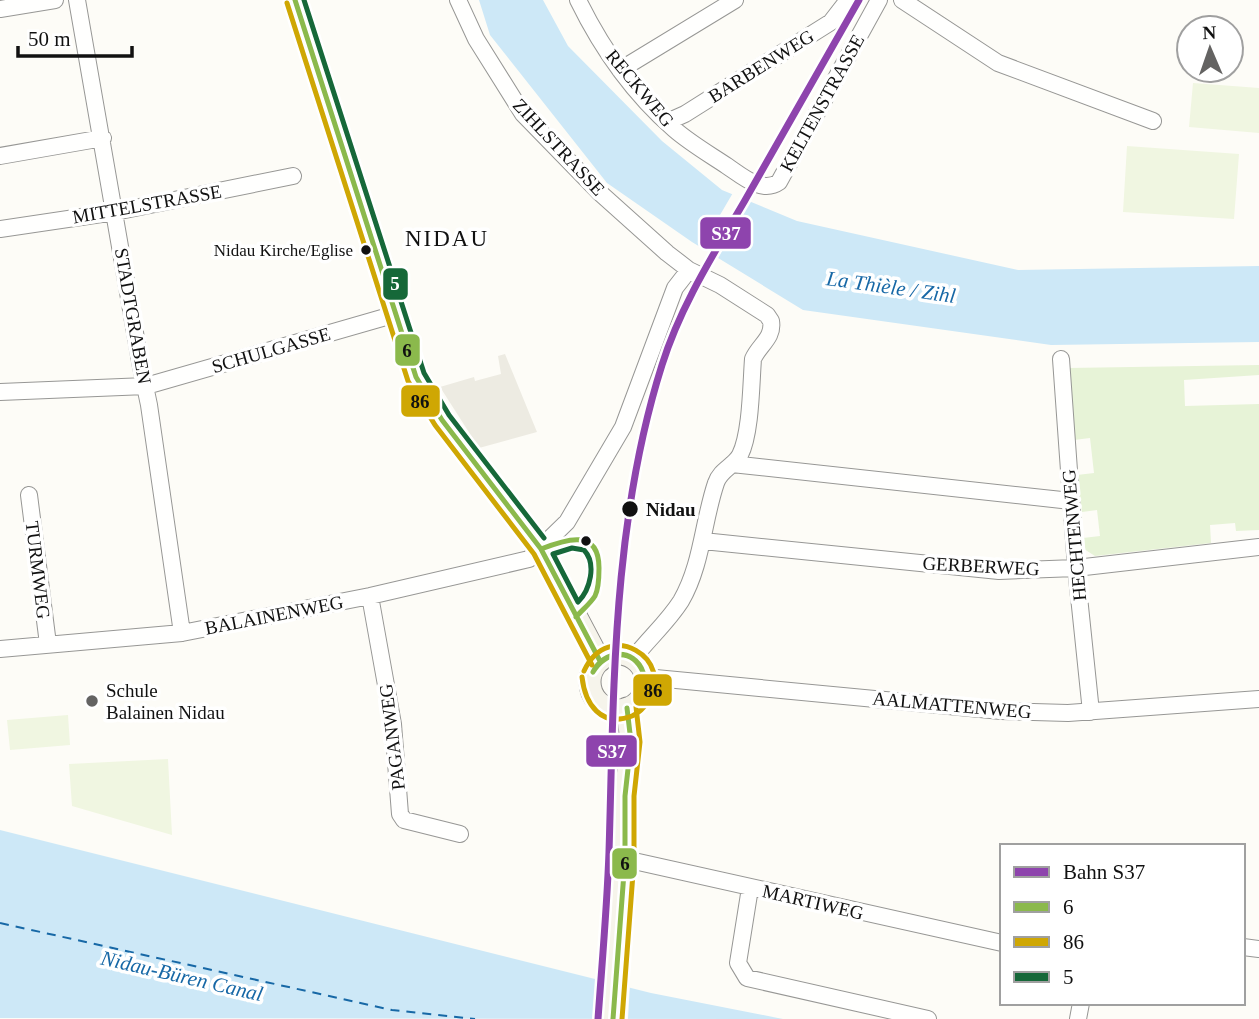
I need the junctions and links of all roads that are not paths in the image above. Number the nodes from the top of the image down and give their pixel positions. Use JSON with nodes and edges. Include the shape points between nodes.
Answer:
{"nodes":[{"id":1,"x":55,"y":0,"type":"edge"},
{"id":2,"x":77,"y":0,"type":"edge"},
{"id":3,"x":295,"y":0,"type":"edge"},
{"id":4,"x":458,"y":0,"type":"edge"},
{"id":5,"x":579,"y":0,"type":"edge"},
{"id":6,"x":735,"y":0,"type":"edge"},
{"id":7,"x":848,"y":0,"type":"edge"},
{"id":8,"x":879,"y":0,"type":"edge"},
{"id":9,"x":902,"y":0,"type":"edge"},
{"id":10,"x":0,"y":9,"type":"edge"},
{"id":11,"x":620,"y":70,"type":"junction"},
{"id":12,"x":1153,"y":121,"type":"dead end"},
{"id":13,"x":667,"y":122,"type":"junction"},
{"id":14,"x":103,"y":138,"type":"junction"},
{"id":15,"x":0,"y":156,"type":"edge"},
{"id":16,"x":293,"y":176,"type":"dead end"},
{"id":17,"x":754,"y":182,"type":"joint"},
{"id":18,"x":115,"y":212,"type":"junction"},
{"id":19,"x":0,"y":229,"type":"edge"},
{"id":20,"x":689,"y":270,"type":"junction"},
{"id":21,"x":396,"y":314,"type":"junction"},
{"id":22,"x":1060,"y":359,"type":"dead end"},
{"id":23,"x":146,"y":386,"type":"junction"},
{"id":24,"x":0,"y":392,"type":"edge"},
{"id":25,"x":732,"y":464,"type":"junction"},
{"id":26,"x":29,"y":495,"type":"dead end"},
{"id":27,"x":1071,"y":501,"type":"junction"},
{"id":28,"x":703,"y":541,"type":"junction"},
{"id":29,"x":1259,"y":547,"type":"edge"},
{"id":30,"x":541,"y":549,"type":"junction"},
{"id":31,"x":1076,"y":568,"type":"junction"},
{"id":32,"x":370,"y":596,"type":"junction"},
{"id":33,"x":183,"y":633,"type":"junction"},
{"id":34,"x":48,"y":645,"type":"junction"},
{"id":35,"x":0,"y":649,"type":"edge"},
{"id":36,"x":600,"y":661,"type":"junction"},
{"id":37,"x":639,"y":668,"type":"junction"},
{"id":38,"x":1259,"y":698,"type":"edge"},
{"id":39,"x":627,"y":708,"type":"junction"},
{"id":40,"x":1091,"y":712,"type":"junction"},
{"id":41,"x":460,"y":834,"type":"dead end"},
{"id":42,"x":625,"y":859,"type":"junction"},
{"id":43,"x":750,"y":888,"type":"junction"},
{"id":44,"x":1000,"y":943,"type":"edge"},
{"id":45,"x":613,"y":1019,"type":"edge"},
{"id":46,"x":928,"y":1019,"type":"edge"}],
"edges":[{"from":1,"to":10,"type":"street"},
{"from":2,"to":14,"type":"street","name":"STADTGRABEN"},
{"from":3,"to":21,"type":"main road"},
{"from":4,"to":20,"type":"street","name":"ZIHLSTRASSE","via":[[476,39],[523,114],[599,192]]},
{"from":5,"to":11,"type":"street","name":"RECKWEG"},
{"from":6,"to":11,"type":"street"},
{"from":7,"to":13,"type":"street","name":"BARBENWEG","via":[[831,22]]},
{"from":8,"to":17,"type":"street","name":"KELTENSTRASSE","via":[[779,182],[773,187]]},
{"from":9,"to":12,"type":"street","via":[[998,64]]},
{"from":11,"to":13,"type":"street","name":"RECKWEG"},
{"from":13,"to":17,"type":"street","name":"RECKWEG"},
{"from":14,"to":15,"type":"street"},
{"from":14,"to":18,"type":"street","name":"STADTGRABEN"},
{"from":16,"to":18,"type":"street","name":"MITTELSTRASSE"},
{"from":18,"to":19,"type":"street","name":"MITTELSTRASSE"},
{"from":18,"to":23,"type":"street","name":"STADTGRABEN"},
{"from":20,"to":25,"type":"street","name":"ZIHLSTRASSE","via":[[767,316],[772,325],[769,338],[753,359],[744,442]]},
{"from":20,"to":30,"type":"street","via":[[675,288],[623,426],[567,522]]},
{"from":21,"to":23,"type":"street","name":"SCHULGASSE"},
{"from":21,"to":30,"type":"main road","via":[[416,377],[442,419]]},
{"from":22,"to":27,"type":"street","name":"HECHTENWEG"},
{"from":23,"to":24,"type":"street","name":"SCHULGASSE"},
{"from":23,"to":33,"type":"street","name":"STADTGRABEN"},
{"from":25,"to":27,"type":"street"},
{"from":25,"to":28,"type":"street","name":"ZIHLSTRASSE","via":[[716,481]]},
{"from":26,"to":34,"type":"street","name":"TURMWEG"},
{"from":27,"to":31,"type":"street","name":"HECHTENWEG"},
{"from":28,"to":31,"type":"street","name":"GERBERWEG","via":[[999,571]]},
{"from":28,"to":37,"type":"street","via":[[682,598],[646,642]]},
{"from":29,"to":31,"type":"street","name":"GERBERWEG"},
{"from":30,"to":32,"type":"street","name":"BALAINENWEG","via":[[514,564]]},
{"from":30,"to":36,"type":"main road"},
{"from":31,"to":40,"type":"street","name":"HECHTENWEG"},
{"from":32,"to":33,"type":"street","name":"BALAINENWEG"},
{"from":32,"to":41,"type":"street","name":"PAGANWEG","via":[[393,724],[400,814],[404,820]]},
{"from":33,"to":34,"type":"street","name":"BALAINENWEG"},
{"from":34,"to":35,"type":"street","name":"BALAINENWEG"},
{"from":36,"to":37,"type":"main road","via":[[622,654]]},
{"from":36,"to":39,"type":"main road","via":[[591,676],[593,694],[604,706]]},
{"from":37,"to":39,"type":"main road","via":[[644,693]]},
{"from":37,"to":40,"type":"street","name":"AALMATTENWEG","via":[[1001,711]]},
{"from":38,"to":40,"type":"street","name":"AALMATTENWEG"},
{"from":39,"to":42,"type":"main road","via":[[631,742]]},
{"from":42,"to":43,"type":"street","name":"MARTIWEG"},
{"from":42,"to":45,"type":"main road"},
{"from":43,"to":44,"type":"street","name":"MARTIWEG"},
{"from":43,"to":46,"type":"street","via":[[738,962],[747,978]]}]}
